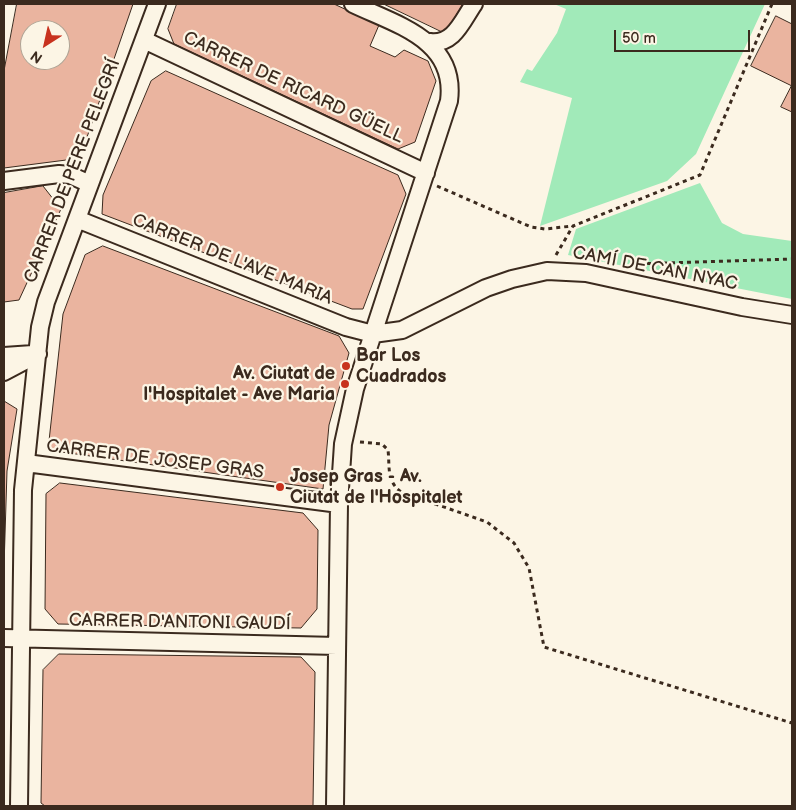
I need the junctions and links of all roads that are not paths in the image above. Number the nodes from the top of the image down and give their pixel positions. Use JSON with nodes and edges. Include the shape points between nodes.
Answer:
{"nodes":[{"id":1,"x":157,"y":4,"type":"edge"},
{"id":2,"x":353,"y":4,"type":"edge"},
{"id":3,"x":474,"y":4,"type":"edge"},
{"id":4,"x":144,"y":40,"type":"junction"},
{"id":5,"x":430,"y":42,"type":"junction"},
{"id":6,"x":430,"y":179,"type":"junction"},
{"id":7,"x":4,"y":181,"type":"edge"},
{"id":8,"x":90,"y":184,"type":"junction"},
{"id":9,"x":76,"y":219,"type":"junction"},
{"id":10,"x":792,"y":314,"type":"edge"},
{"id":11,"x":373,"y":334,"type":"junction"},
{"id":12,"x":38,"y":354,"type":"junction"},
{"id":13,"x":4,"y":356,"type":"edge"},
{"id":14,"x":4,"y":372,"type":"edge"},
{"id":15,"x":26,"y":463,"type":"junction"},
{"id":16,"x":339,"y":504,"type":"junction"},
{"id":17,"x":4,"y":638,"type":"edge"},
{"id":18,"x":22,"y":639,"type":"junction"},
{"id":19,"x":337,"y":646,"type":"junction"},
{"id":20,"x":19,"y":806,"type":"edge"},
{"id":21,"x":335,"y":806,"type":"edge"}],
"edges":[{"from":1,"to":4,"type":"street","name":"CARRER DE PERE PELEGRÍ"},
{"from":2,"to":5,"type":"street"},
{"from":3,"to":5,"type":"street","via":[[451,38]]},
{"from":4,"to":6,"type":"street","name":"CARRER DE RICARD GÜELL"},
{"from":4,"to":8,"type":"street","name":"CARRER DE PERE PELEGRÍ"},
{"from":5,"to":6,"type":"street","via":[[450,80],[450,90]]},
{"from":6,"to":11,"type":"street"},
{"from":7,"to":8,"type":"street","via":[[59,174]]},
{"from":8,"to":9,"type":"street","name":"CARRER DE PERE PELEGRÍ"},
{"from":9,"to":11,"type":"street","name":"CARRER DE L'AVE MARIA","via":[[346,328]]},
{"from":9,"to":12,"type":"street","name":"CARRER DE PERE PELEGRÍ","via":[[46,302]]},
{"from":10,"to":11,"type":"street","name":"CAMÍ DE CAN NYAC","via":[[742,307],[586,273],[547,271],[486,288],[402,330]]},
{"from":11,"to":16,"type":"street","via":[[343,444]]},
{"from":12,"to":13,"type":"street"},
{"from":12,"to":14,"type":"street"},
{"from":12,"to":15,"type":"street","name":"CARRER DE PERE PELEGRÍ"},
{"from":15,"to":16,"type":"street","name":"CARRER DE JOSEP GRAS"},
{"from":15,"to":18,"type":"street","name":"CARRER DE PERE PELEGRÍ"},
{"from":16,"to":19,"type":"street"},
{"from":17,"to":18,"type":"street","name":"CARRER D'ANTONI GAUDÍ"},
{"from":18,"to":19,"type":"street","name":"CARRER D'ANTONI GAUDÍ"},
{"from":18,"to":20,"type":"street","name":"CARRER DE PERE PELEGRÍ"},
{"from":19,"to":21,"type":"street"}]}
